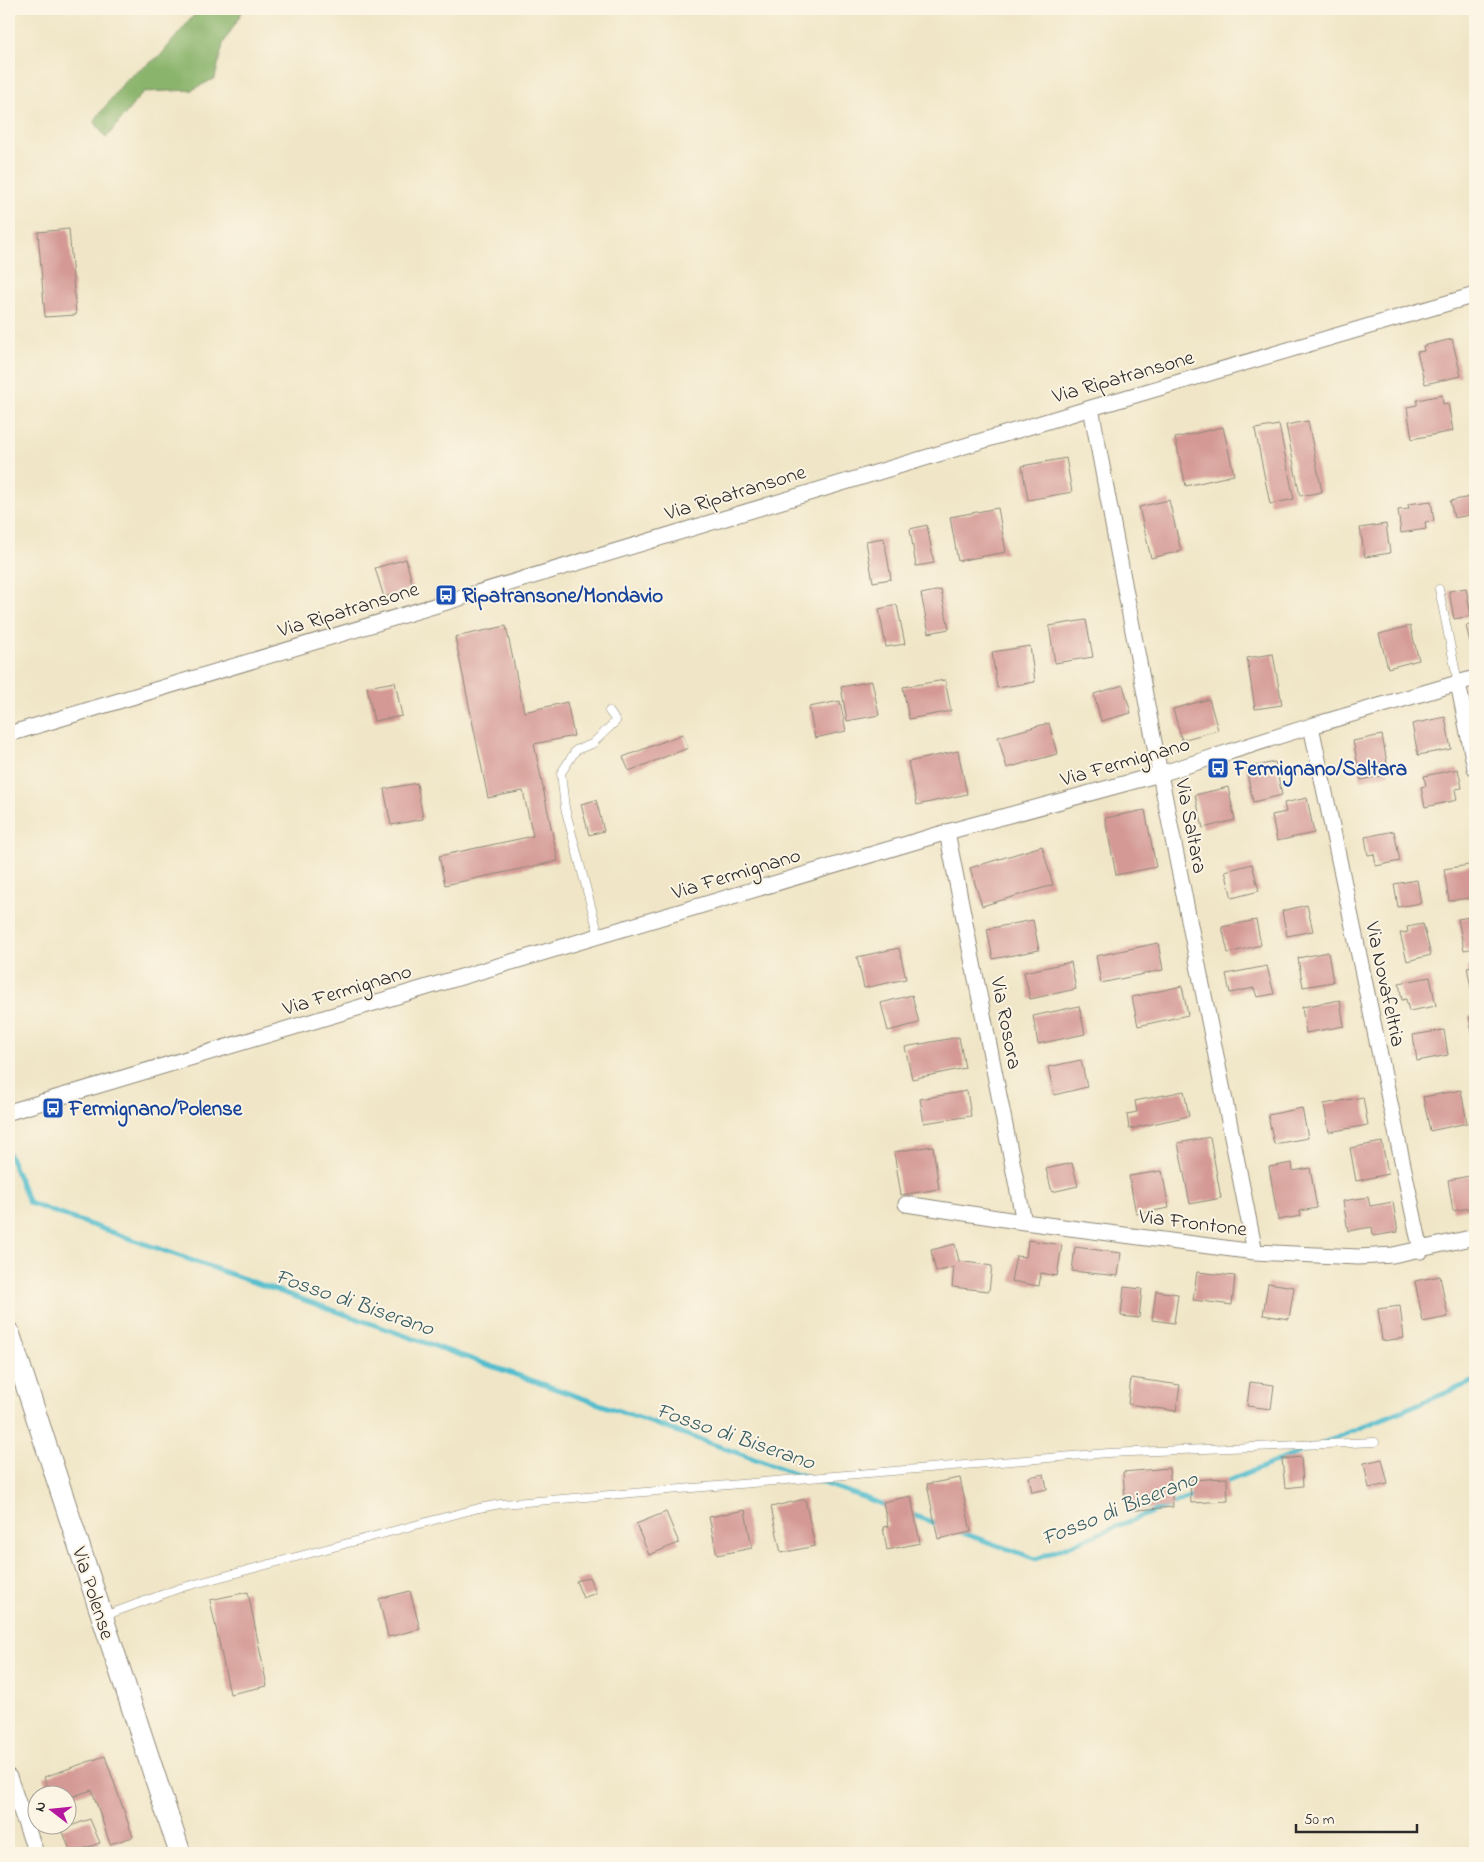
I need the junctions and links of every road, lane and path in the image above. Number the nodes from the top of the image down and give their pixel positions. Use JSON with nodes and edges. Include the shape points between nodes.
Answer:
{"nodes":[{"id":1,"x":1475,"y":295,"type":"edge"},
{"id":2,"x":1091,"y":408,"type":"junction"},
{"id":3,"x":1439,"y":590,"type":"dead end"},
{"id":4,"x":1475,"y":678,"type":"edge"},
{"id":5,"x":1458,"y":683,"type":"junction"},
{"id":6,"x":609,"y":711,"type":"dead end"},
{"id":7,"x":1310,"y":726,"type":"junction"},
{"id":8,"x":9,"y":734,"type":"edge"},
{"id":9,"x":1475,"y":768,"type":"edge"},
{"id":10,"x":1160,"y":774,"type":"junction"},
{"id":11,"x":947,"y":832,"type":"junction"},
{"id":12,"x":599,"y":936,"type":"junction"},
{"id":13,"x":9,"y":1112,"type":"edge"},
{"id":14,"x":906,"y":1204,"type":"dead end"},
{"id":15,"x":1024,"y":1222,"type":"junction"},
{"id":16,"x":1475,"y":1237,"type":"edge"},
{"id":17,"x":1421,"y":1251,"type":"junction"},
{"id":18,"x":1255,"y":1252,"type":"junction"},
{"id":19,"x":9,"y":1333,"type":"edge"},
{"id":20,"x":1375,"y":1442,"type":"dead end"},
{"id":21,"x":102,"y":1617,"type":"junction"},
{"id":22,"x":9,"y":1777,"type":"edge"},
{"id":23,"x":36,"y":1853,"type":"edge"},
{"id":24,"x":180,"y":1853,"type":"edge"}],
"edges":[{"from":1,"to":2,"type":"street","name":"Via Ripatransone"},
{"from":2,"to":8,"type":"street","name":"Via Ripatransone"},
{"from":2,"to":10,"type":"street","name":"Via Saltara"},
{"from":3,"to":5,"type":"lane"},
{"from":4,"to":5,"type":"street","name":"Via Fermignano"},
{"from":5,"to":7,"type":"street","name":"Via Fermignano"},
{"from":5,"to":9,"type":"street"},
{"from":6,"to":12,"type":"lane","via":[[616,721],[592,744],[576,750],[560,773]]},
{"from":7,"to":10,"type":"street","name":"Via Fermignano"},
{"from":7,"to":17,"type":"street","name":"Via Novafeltria"},
{"from":10,"to":11,"type":"street","name":"Via Fermignano"},
{"from":10,"to":18,"type":"street","name":"Via Saltara"},
{"from":11,"to":12,"type":"street","name":"Via Fermignano"},
{"from":11,"to":15,"type":"street","name":"Via Rosora"},
{"from":12,"to":13,"type":"street","name":"Via Fermignano"},
{"from":14,"to":15,"type":"street","name":"Via Frontone"},
{"from":15,"to":18,"type":"street","name":"Via Frontone"},
{"from":16,"to":17,"type":"street","name":"Via Frontone"},
{"from":17,"to":18,"type":"street","name":"Via Frontone","via":[[1358,1257]]},
{"from":19,"to":21,"type":"main road","name":"Via Polense"},
{"from":20,"to":21,"type":"lane","via":[[1108,1453],[501,1504],[180,1588]]},
{"from":21,"to":24,"type":"main road","name":"Via Polense"},
{"from":22,"to":23,"type":"street"}]}
